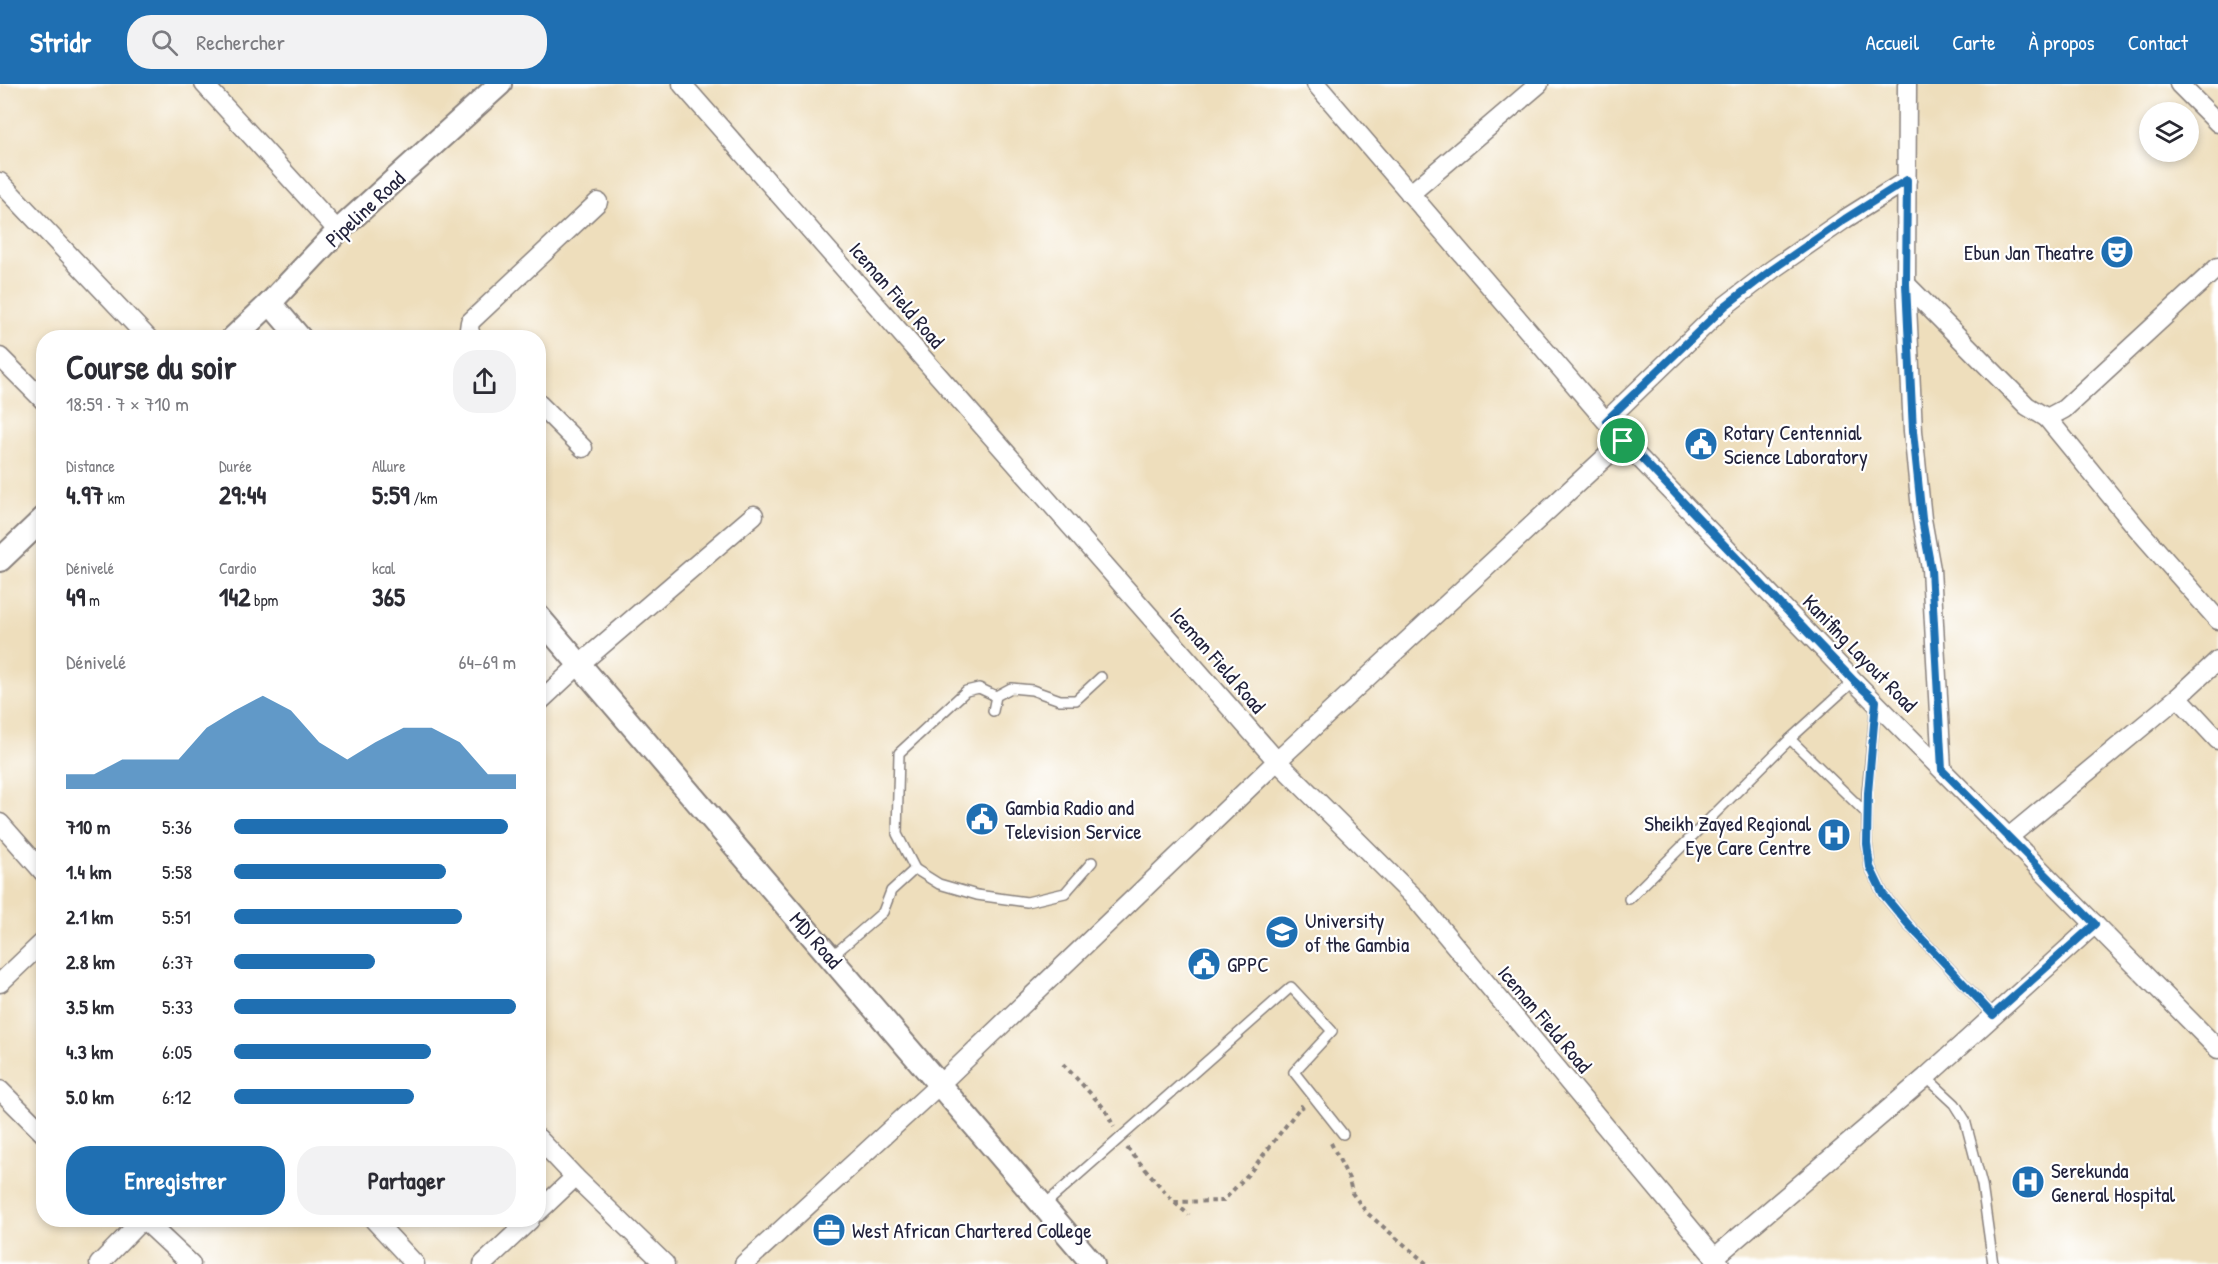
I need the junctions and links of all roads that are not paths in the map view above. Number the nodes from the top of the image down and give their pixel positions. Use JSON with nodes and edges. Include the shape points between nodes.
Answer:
{"nodes":[{"id":1,"x":204,"y":84,"type":"edge"},
{"id":2,"x":500,"y":84,"type":"edge"},
{"id":3,"x":682,"y":84,"type":"edge"},
{"id":4,"x":1316,"y":84,"type":"edge"},
{"id":5,"x":1539,"y":84,"type":"edge"},
{"id":6,"x":1907,"y":84,"type":"edge"},
{"id":7,"x":2179,"y":84,"type":"edge"},
{"id":8,"x":2218,"y":123,"type":"edge"},
{"id":9,"x":1907,"y":180,"type":"junction"},
{"id":10,"x":0,"y":183,"type":"edge"},
{"id":11,"x":1410,"y":194,"type":"junction"},
{"id":12,"x":598,"y":202,"type":"dead end"},
{"id":13,"x":339,"y":231,"type":"junction"},
{"id":14,"x":2218,"y":267,"type":"edge"},
{"id":15,"x":1906,"y":284,"type":"junction"},
{"id":16,"x":270,"y":303,"type":"junction"},
{"id":17,"x":140,"y":330,"type":"edge"},
{"id":18,"x":242,"y":330,"type":"edge"},
{"id":19,"x":293,"y":330,"type":"edge"},
{"id":20,"x":469,"y":330,"type":"edge"},
{"id":21,"x":0,"y":357,"type":"edge"},
{"id":22,"x":36,"y":393,"type":"edge"},
{"id":23,"x":546,"y":411,"type":"edge"},
{"id":24,"x":2047,"y":418,"type":"junction"},
{"id":25,"x":1606,"y":421,"type":"junction"},
{"id":26,"x":1623,"y":441,"type":"junction"},
{"id":27,"x":583,"y":448,"type":"dead end"},
{"id":28,"x":754,"y":514,"type":"dead end"},
{"id":29,"x":36,"y":526,"type":"edge"},
{"id":30,"x":0,"y":560,"type":"edge"},
{"id":31,"x":2218,"y":620,"type":"edge"},
{"id":32,"x":546,"y":625,"type":"edge"},
{"id":33,"x":2218,"y":660,"type":"edge"},
{"id":34,"x":580,"y":664,"type":"junction"},
{"id":35,"x":1101,"y":677,"type":"dead end"},
{"id":36,"x":1854,"y":681,"type":"junction"},
{"id":37,"x":546,"y":696,"type":"edge"},
{"id":38,"x":996,"y":696,"type":"junction"},
{"id":39,"x":2178,"y":697,"type":"junction"},
{"id":40,"x":1876,"y":701,"type":"junction"},
{"id":41,"x":993,"y":711,"type":"dead end"},
{"id":42,"x":1791,"y":740,"type":"junction"},
{"id":43,"x":2218,"y":740,"type":"edge"},
{"id":44,"x":1277,"y":761,"type":"junction"},
{"id":45,"x":1942,"y":770,"type":"junction"},
{"id":46,"x":1867,"y":814,"type":"junction"},
{"id":47,"x":0,"y":823,"type":"edge"},
{"id":48,"x":2010,"y":836,"type":"junction"},
{"id":49,"x":1092,"y":862,"type":"dead end"},
{"id":50,"x":36,"y":864,"type":"edge"},
{"id":51,"x":915,"y":869,"type":"junction"},
{"id":52,"x":1629,"y":899,"type":"dead end"},
{"id":53,"x":2095,"y":924,"type":"junction"},
{"id":54,"x":36,"y":949,"type":"edge"},
{"id":55,"x":831,"y":957,"type":"junction"},
{"id":56,"x":0,"y":983,"type":"edge"},
{"id":57,"x":1993,"y":1015,"type":"junction"},
{"id":58,"x":2215,"y":1041,"type":"edge"},
{"id":59,"x":1926,"y":1077,"type":"junction"},
{"id":60,"x":940,"y":1084,"type":"junction"},
{"id":61,"x":0,"y":1090,"type":"edge"},
{"id":62,"x":36,"y":1126,"type":"edge"},
{"id":63,"x":1343,"y":1134,"type":"dead end"},
{"id":64,"x":546,"y":1147,"type":"edge"},
{"id":65,"x":574,"y":1177,"type":"junction"},
{"id":66,"x":546,"y":1204,"type":"edge"},
{"id":67,"x":1043,"y":1206,"type":"junction"},
{"id":68,"x":136,"y":1227,"type":"edge"},
{"id":69,"x":151,"y":1227,"type":"edge"},
{"id":70,"x":381,"y":1227,"type":"edge"},
{"id":71,"x":523,"y":1227,"type":"edge"},
{"id":72,"x":1717,"y":1261,"type":"edge"},
{"id":73,"x":99,"y":1264,"type":"edge"},
{"id":74,"x":191,"y":1264,"type":"edge"},
{"id":75,"x":415,"y":1264,"type":"edge"},
{"id":76,"x":483,"y":1264,"type":"edge"},
{"id":77,"x":665,"y":1264,"type":"edge"},
{"id":78,"x":744,"y":1264,"type":"edge"},
{"id":79,"x":1093,"y":1264,"type":"edge"},
{"id":80,"x":1993,"y":1264,"type":"edge"}],
"edges":[{"from":1,"to":13,"type":"street"},
{"from":2,"to":13,"type":"street","name":"Pipeline Road"},
{"from":3,"to":44,"type":"street","name":"Iceman Field Road"},
{"from":4,"to":11,"type":"street","name":"Kanifing Layout Road"},
{"from":5,"to":11,"type":"street"},
{"from":6,"to":9,"type":"street"},
{"from":7,"to":8,"type":"street"},
{"from":9,"to":15,"type":"street"},
{"from":9,"to":25,"type":"street","via":[[1818,237],[1725,306]]},
{"from":10,"to":17,"type":"street"},
{"from":11,"to":25,"type":"street","name":"Kanifing Layout Road"},
{"from":12,"to":20,"type":"street","via":[[470,322]]},
{"from":13,"to":16,"type":"street","name":"Pipeline Road"},
{"from":14,"to":24,"type":"street","via":[[2064,409]]},
{"from":15,"to":24,"type":"street","via":[[2027,406]]},
{"from":15,"to":45,"type":"street","via":[[1913,431],[1931,569]]},
{"from":16,"to":18,"type":"street","name":"Pipeline Road"},
{"from":16,"to":19,"type":"street"},
{"from":21,"to":22,"type":"street"},
{"from":23,"to":27,"type":"street"},
{"from":24,"to":31,"type":"street"},
{"from":25,"to":26,"type":"street","name":"Kanifing Layout Road"},
{"from":26,"to":36,"type":"street","name":"Kanifing Layout Road"},
{"from":26,"to":44,"type":"street"},
{"from":28,"to":34,"type":"street"},
{"from":29,"to":30,"type":"street"},
{"from":32,"to":34,"type":"street","name":"MDI Road"},
{"from":33,"to":39,"type":"street"},
{"from":34,"to":37,"type":"street"},
{"from":34,"to":55,"type":"street","name":"MDI Road"},
{"from":35,"to":38,"type":"lane","via":[[1076,700],[1011,688]]},
{"from":36,"to":40,"type":"street","name":"Kanifing Layout Road"},
{"from":36,"to":42,"type":"lane"},
{"from":38,"to":41,"type":"lane"},
{"from":38,"to":51,"type":"lane","via":[[979,688],[966,690],[899,753],[897,834]]},
{"from":39,"to":43,"type":"street"},
{"from":39,"to":48,"type":"street"},
{"from":40,"to":45,"type":"street","name":"Kanifing Layout Road"},
{"from":40,"to":46,"type":"lane"},
{"from":42,"to":46,"type":"lane"},
{"from":42,"to":52,"type":"lane"},
{"from":44,"to":60,"type":"street"},
{"from":44,"to":72,"type":"street","name":"Iceman Field Road","via":[[1417,900]]},
{"from":45,"to":48,"type":"street","name":"Kanifing Layout Road"},
{"from":46,"to":57,"type":"lane","via":[[1870,867],[1883,894]]},
{"from":47,"to":50,"type":"street"},
{"from":48,"to":53,"type":"street","name":"Kanifing Layout Road"},
{"from":49,"to":51,"type":"lane","via":[[1065,893],[1027,902],[977,895],[939,884]]},
{"from":51,"to":55,"type":"lane","via":[[891,891],[883,912]]},
{"from":53,"to":57,"type":"street"},
{"from":53,"to":58,"type":"street","name":"Kanifing Layout Road"},
{"from":54,"to":56,"type":"street"},
{"from":55,"to":60,"type":"street","name":"MDI Road"},
{"from":57,"to":59,"type":"street"},
{"from":59,"to":72,"type":"street"},
{"from":59,"to":80,"type":"lane","via":[[1955,1104],[1965,1120],[1982,1185]]},
{"from":60,"to":67,"type":"street","name":"MDI Road"},
{"from":60,"to":78,"type":"street"},
{"from":61,"to":62,"type":"street"},
{"from":63,"to":67,"type":"lane","via":[[1294,1072],[1332,1031],[1291,987]]},
{"from":64,"to":65,"type":"street"},
{"from":65,"to":66,"type":"street"},
{"from":65,"to":77,"type":"street"},
{"from":67,"to":79,"type":"street","name":"MDI Road"},
{"from":68,"to":73,"type":"street"},
{"from":69,"to":74,"type":"street"},
{"from":70,"to":75,"type":"street"},
{"from":71,"to":76,"type":"street"}]}
